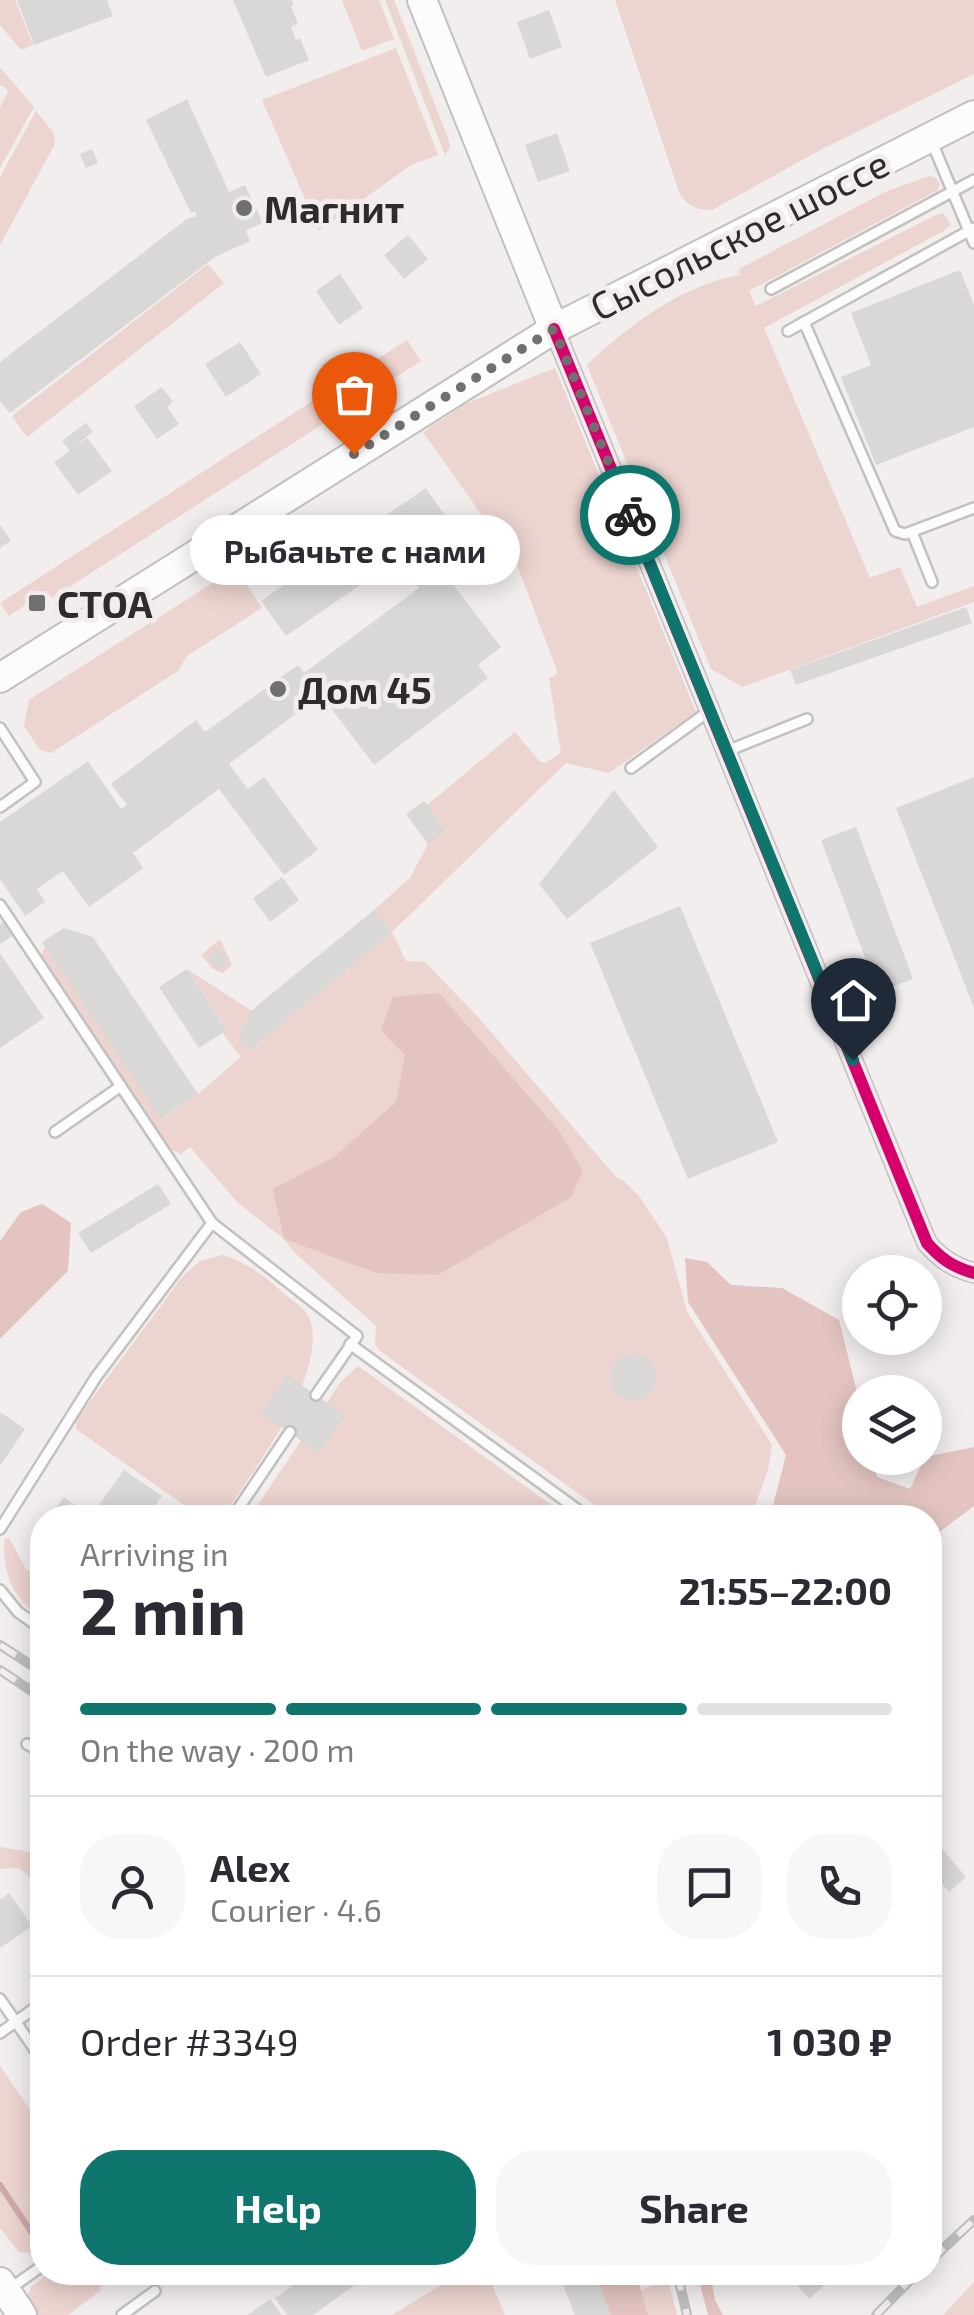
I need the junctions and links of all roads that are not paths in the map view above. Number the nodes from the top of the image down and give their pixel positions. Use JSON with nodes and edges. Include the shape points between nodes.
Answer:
{"nodes":[{"id":1,"x":422,"y":0,"type":"edge"},
{"id":2,"x":974,"y":115,"type":"edge"},
{"id":3,"x":930,"y":137,"type":"junction"},
{"id":4,"x":974,"y":180,"type":"edge"},
{"id":5,"x":952,"y":190,"type":"junction"},
{"id":6,"x":972,"y":229,"type":"edge"},
{"id":7,"x":974,"y":242,"type":"edge"},
{"id":8,"x":771,"y":289,"type":"dead end"},
{"id":9,"x":804,"y":322,"type":"junction"},
{"id":10,"x":554,"y":329,"type":"junction"},
{"id":11,"x":788,"y":331,"type":"dead end"},
{"id":12,"x":974,"y":508,"type":"edge"},
{"id":13,"x":912,"y":532,"type":"junction"},
{"id":14,"x":932,"y":582,"type":"dead end"},
{"id":15,"x":0,"y":678,"type":"edge"},
{"id":16,"x":710,"y":710,"type":"junction"},
{"id":17,"x":807,"y":719,"type":"dead end"},
{"id":18,"x":0,"y":728,"type":"edge"},
{"id":19,"x":727,"y":751,"type":"junction"},
{"id":20,"x":631,"y":768,"type":"dead end"},
{"id":21,"x":0,"y":807,"type":"edge"},
{"id":22,"x":0,"y":905,"type":"edge"},
{"id":23,"x":120,"y":1086,"type":"junction"},
{"id":24,"x":54,"y":1132,"type":"dead end"},
{"id":25,"x":212,"y":1223,"type":"junction"},
{"id":26,"x":974,"y":1273,"type":"edge"},
{"id":27,"x":350,"y":1344,"type":"junction"},
{"id":28,"x":316,"y":1395,"type":"dead end"},
{"id":29,"x":290,"y":1432,"type":"dead end"},
{"id":30,"x":241,"y":1505,"type":"edge"},
{"id":31,"x":571,"y":1505,"type":"edge"},
{"id":32,"x":0,"y":1529,"type":"edge"},
{"id":33,"x":0,"y":1590,"type":"edge"},
{"id":34,"x":30,"y":1620,"type":"edge"},
{"id":35,"x":27,"y":1744,"type":"dead end"},
{"id":36,"x":30,"y":1746,"type":"edge"},
{"id":37,"x":0,"y":1999,"type":"edge"},
{"id":38,"x":30,"y":2012,"type":"edge"},
{"id":39,"x":16,"y":2022,"type":"junction"},
{"id":40,"x":0,"y":2033,"type":"edge"},
{"id":41,"x":30,"y":2042,"type":"edge"},
{"id":42,"x":30,"y":2277,"type":"edge"},
{"id":43,"x":155,"y":2291,"type":"dead end"},
{"id":44,"x":10,"y":2296,"type":"edge"},
{"id":45,"x":122,"y":2315,"type":"edge"}],
"edges":[{"from":1,"to":10,"type":"main road"},
{"from":2,"to":3,"type":"main road","name":"Сысольское шоссе"},
{"from":3,"to":5,"type":"lane"},
{"from":3,"to":10,"type":"main road","name":"Сысольское шоссе"},
{"from":4,"to":5,"type":"lane"},
{"from":5,"to":6,"type":"lane"},
{"from":5,"to":8,"type":"lane"},
{"from":6,"to":7,"type":"lane"},
{"from":6,"to":9,"type":"lane"},
{"from":9,"to":11,"type":"lane"},
{"from":9,"to":13,"type":"lane","via":[[894,531]]},
{"from":10,"to":15,"type":"main road","name":"Сысольское шоссе"},
{"from":10,"to":16,"type":"street"},
{"from":12,"to":13,"type":"lane"},
{"from":13,"to":14,"type":"lane"},
{"from":16,"to":19,"type":"street"},
{"from":16,"to":20,"type":"lane"},
{"from":17,"to":19,"type":"lane"},
{"from":18,"to":21,"type":"lane","via":[[36,782]]},
{"from":19,"to":26,"type":"street","via":[[928,1243],[941,1259]]},
{"from":22,"to":23,"type":"lane"},
{"from":23,"to":24,"type":"lane"},
{"from":23,"to":25,"type":"lane"},
{"from":25,"to":27,"type":"lane","via":[[356,1336]]},
{"from":25,"to":32,"type":"lane","via":[[96,1376]]},
{"from":27,"to":28,"type":"lane"},
{"from":27,"to":31,"type":"lane"},
{"from":29,"to":30,"type":"lane"},
{"from":33,"to":34,"type":"lane"},
{"from":35,"to":36,"type":"lane"},
{"from":37,"to":39,"type":"lane"},
{"from":38,"to":39,"type":"lane"},
{"from":39,"to":40,"type":"lane"},
{"from":39,"to":41,"type":"lane"},
{"from":42,"to":44,"type":"lane"},
{"from":43,"to":45,"type":"lane"}]}
